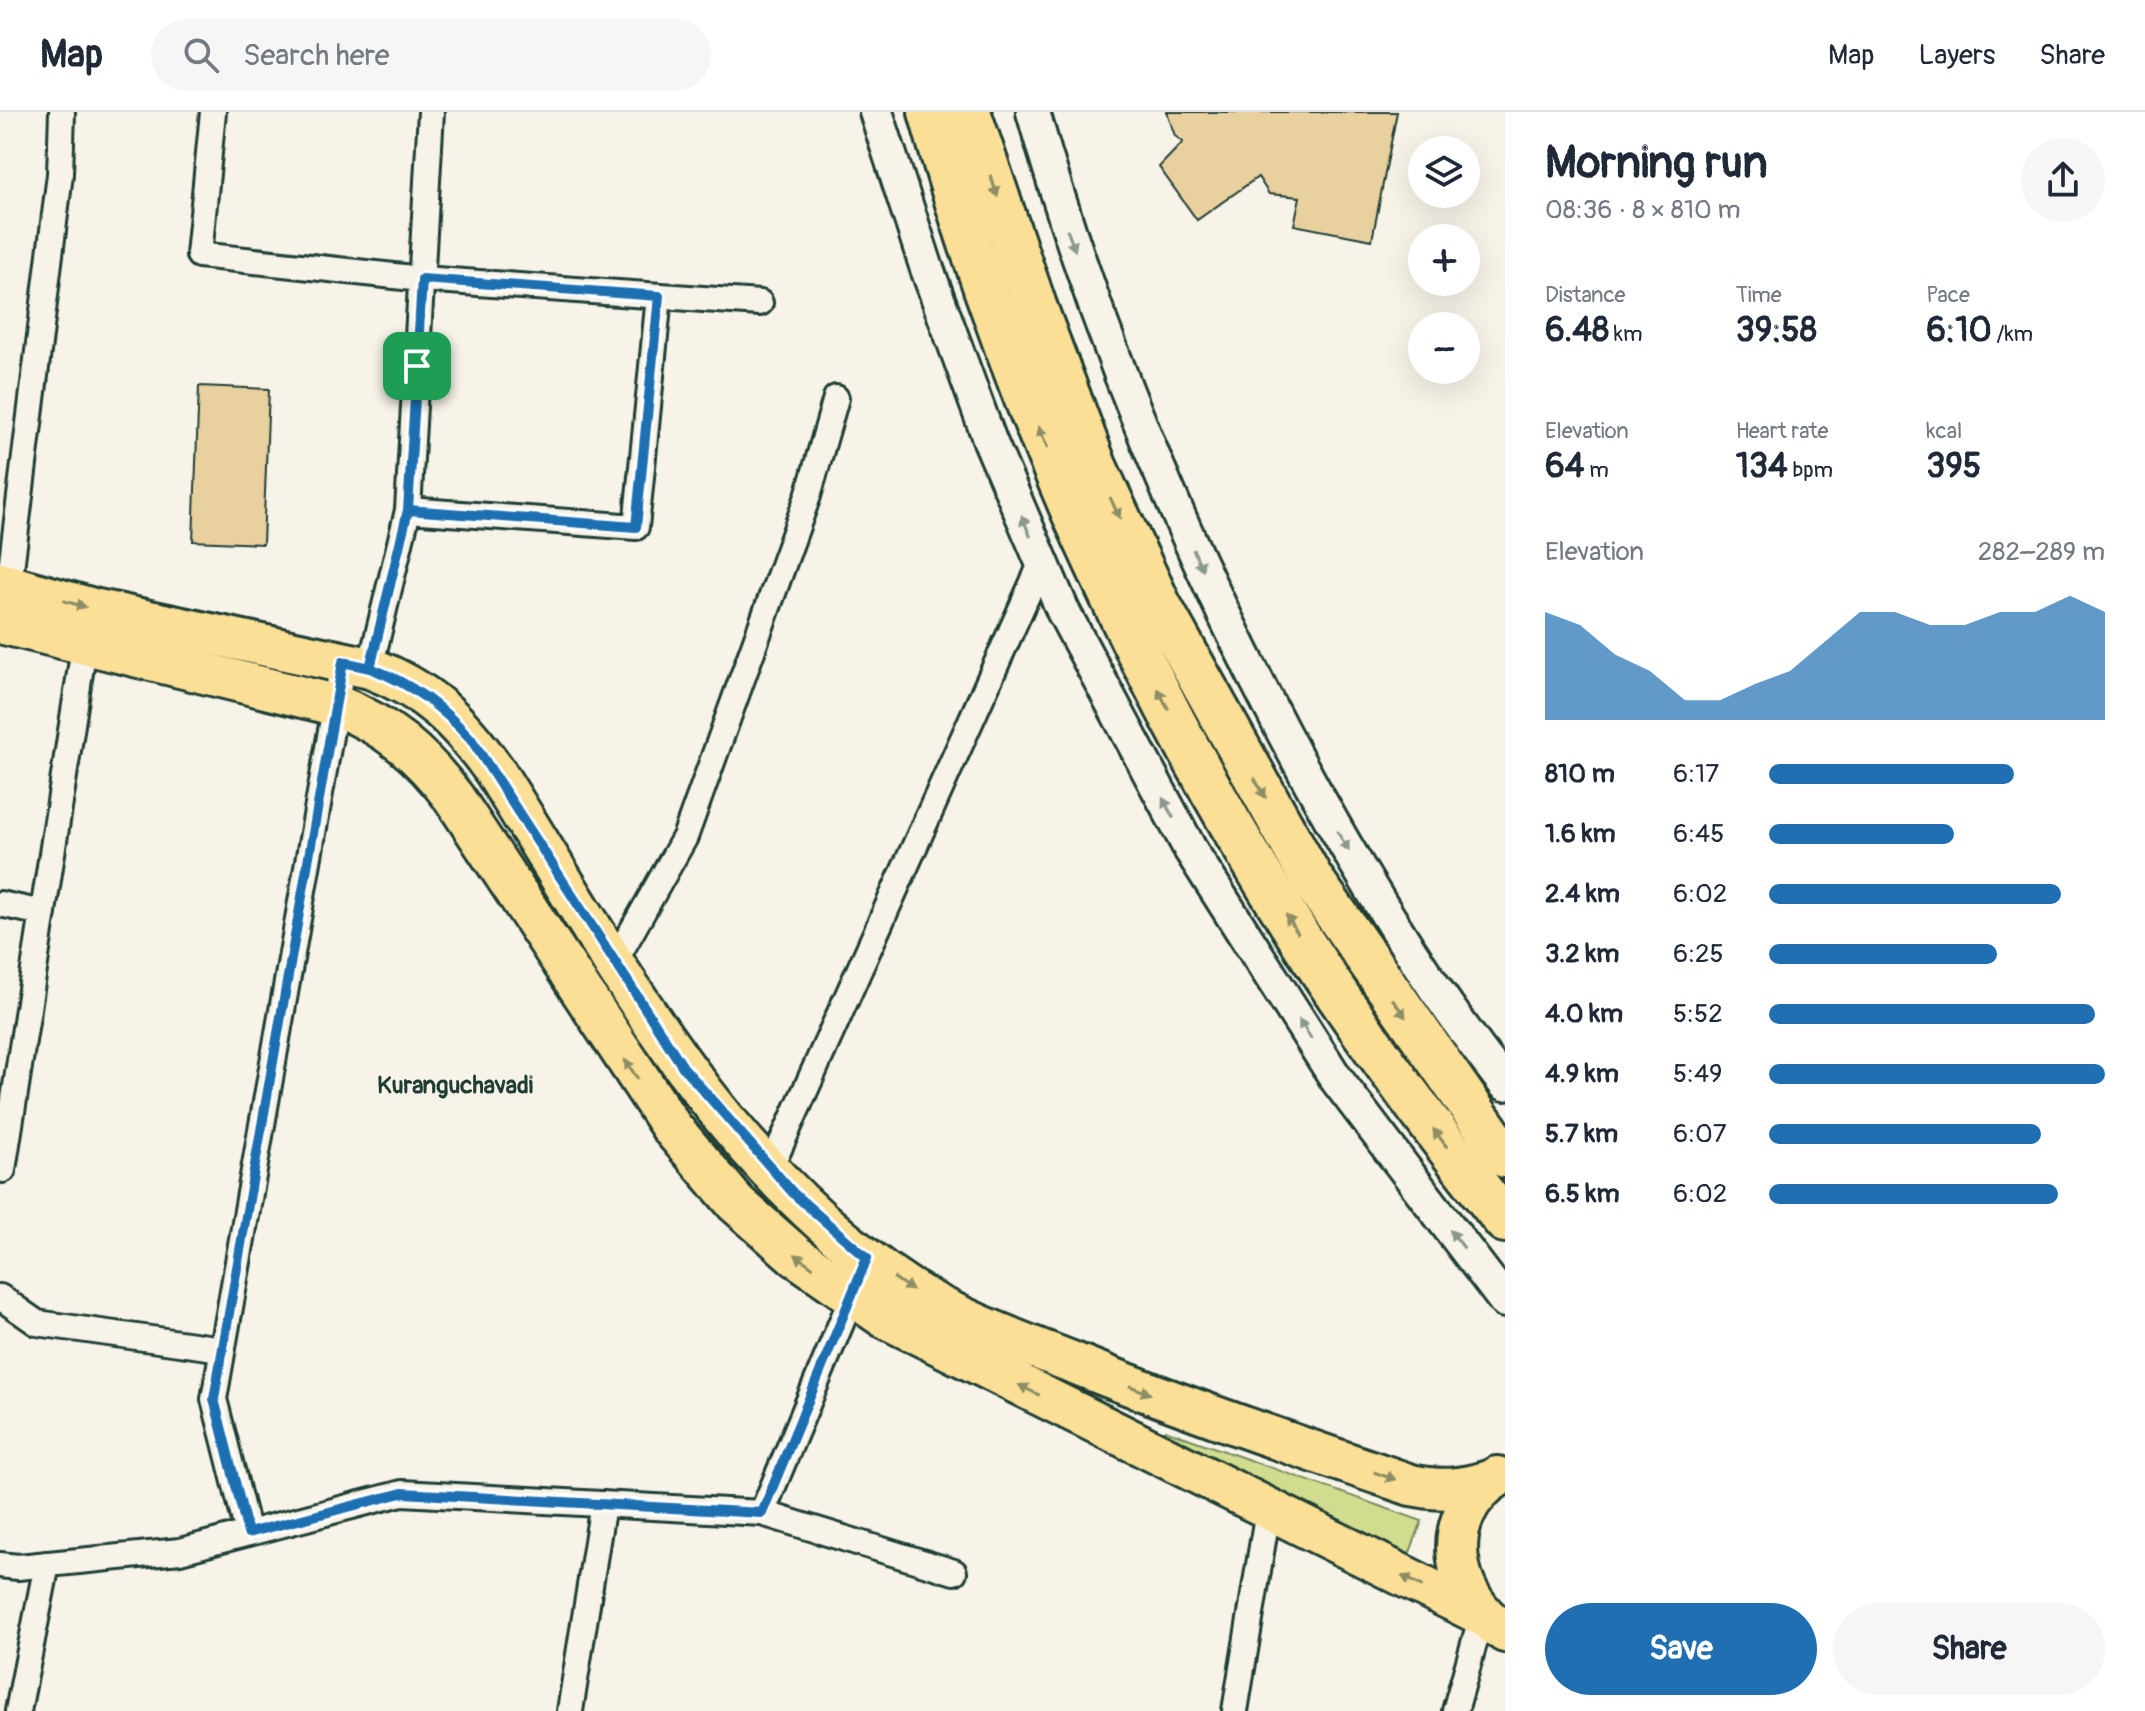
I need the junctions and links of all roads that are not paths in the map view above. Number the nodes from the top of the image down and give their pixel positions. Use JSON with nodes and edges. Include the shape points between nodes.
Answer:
{"nodes":[{"id":1,"x":62,"y":112,"type":"edge"},
{"id":2,"x":213,"y":112,"type":"edge"},
{"id":3,"x":431,"y":112,"type":"edge"},
{"id":4,"x":876,"y":112,"type":"edge"},
{"id":5,"x":930,"y":112,"type":"edge"},
{"id":6,"x":969,"y":112,"type":"edge"},
{"id":7,"x":1033,"y":112,"type":"edge"},
{"id":8,"x":422,"y":279,"type":"junction"},
{"id":9,"x":659,"y":296,"type":"junction"},
{"id":10,"x":760,"y":303,"type":"dead end"},
{"id":11,"x":836,"y":398,"type":"dead end"},
{"id":12,"x":408,"y":510,"type":"junction"},
{"id":13,"x":1042,"y":562,"type":"junction"},
{"id":14,"x":4,"y":584,"type":"edge"},
{"id":15,"x":0,"y":623,"type":"edge"},
{"id":16,"x":84,"y":647,"type":"junction"},
{"id":17,"x":356,"y":665,"type":"junction"},
{"id":18,"x":335,"y":705,"type":"junction"},
{"id":19,"x":0,"y":904,"type":"edge"},
{"id":20,"x":43,"y":913,"type":"junction"},
{"id":21,"x":615,"y":961,"type":"junction"},
{"id":22,"x":1505,"y":1084,"type":"edge"},
{"id":23,"x":1505,"y":1156,"type":"edge"},
{"id":24,"x":770,"y":1169,"type":"junction"},
{"id":25,"x":3,"y":1170,"type":"dead end"},
{"id":26,"x":1505,"y":1221,"type":"edge"},
{"id":27,"x":867,"y":1258,"type":"junction"},
{"id":28,"x":853,"y":1296,"type":"junction"},
{"id":29,"x":0,"y":1297,"type":"edge"},
{"id":30,"x":1505,"y":1301,"type":"edge"},
{"id":31,"x":222,"y":1349,"type":"junction"},
{"id":32,"x":1497,"y":1476,"type":"edge"},
{"id":33,"x":603,"y":1504,"type":"junction"},
{"id":34,"x":1268,"y":1510,"type":"junction"},
{"id":35,"x":762,"y":1513,"type":"junction"},
{"id":36,"x":248,"y":1533,"type":"junction"},
{"id":37,"x":47,"y":1564,"type":"junction"},
{"id":38,"x":0,"y":1565,"type":"edge"},
{"id":39,"x":954,"y":1572,"type":"dead end"},
{"id":40,"x":1493,"y":1624,"type":"edge"},
{"id":41,"x":18,"y":1711,"type":"edge"},
{"id":42,"x":571,"y":1711,"type":"edge"},
{"id":43,"x":1235,"y":1711,"type":"edge"},
{"id":44,"x":1455,"y":1711,"type":"edge"}],
"edges":[{"from":1,"to":14,"type":"street","via":[[60,174]]},
{"from":2,"to":8,"type":"street","via":[[199,255]]},
{"from":3,"to":8,"type":"street"},
{"from":13,"to":4,"type":"street","one_way":true,"via":[[985,427]]},
{"from":26,"to":5,"type":"highway","one_way":true,"via":[[1370,1043],[1298,935],[1157,687],[1083,532],[1006,348]]},
{"from":6,"to":23,"type":"highway","one_way":true,"via":[[1095,466],[1160,606],[1311,878]]},
{"from":7,"to":22,"type":"street","one_way":true,"via":[[1064,220],[1172,507],[1243,655],[1322,807],[1398,933]]},
{"from":8,"to":9,"type":"street"},
{"from":8,"to":12,"type":"street"},
{"from":9,"to":10,"type":"street"},
{"from":9,"to":12,"type":"street","via":[[636,527]]},
{"from":11,"to":21,"type":"street","via":[[808,496],[685,837]]},
{"from":12,"to":17,"type":"street"},
{"from":13,"to":24,"type":"street"},
{"from":30,"to":13,"type":"street","one_way":true,"via":[[1337,1080],[1190,849]]},
{"from":14,"to":17,"type":"main road","one_way":true,"via":[[93,609]]},
{"from":15,"to":16,"type":"main road"},
{"from":16,"to":18,"type":"main road"},
{"from":16,"to":20,"type":"street"},
{"from":17,"to":18,"type":"street"},
{"from":17,"to":21,"type":"main road","via":[[404,681],[471,739]]},
{"from":28,"to":18,"type":"main road","one_way":true,"via":[[796,1256],[736,1203],[672,1128],[428,764],[397,736]]},
{"from":18,"to":31,"type":"street"},
{"from":19,"to":20,"type":"street"},
{"from":20,"to":25,"type":"street"},
{"from":21,"to":24,"type":"main road","via":[[683,1067]]},
{"from":24,"to":27,"type":"main road"},
{"from":27,"to":28,"type":"street"},
{"from":27,"to":32,"type":"main road","one_way":true,"via":[[909,1289],[961,1316],[1181,1406],[1411,1485],[1450,1490]]},
{"from":34,"to":28,"type":"main road","one_way":true,"via":[[884,1317]]},
{"from":28,"to":35,"type":"street"},
{"from":29,"to":31,"type":"street","via":[[37,1323]]},
{"from":31,"to":36,"type":"street","via":[[214,1399]]},
{"from":32,"to":40,"type":"main road","via":[[1472,1499],[1456,1547],[1467,1595]]},
{"from":33,"to":35,"type":"street"},
{"from":33,"to":36,"type":"street","via":[[402,1493]]},
{"from":33,"to":42,"type":"street"},
{"from":40,"to":34,"type":"main road","one_way":true},
{"from":34,"to":43,"type":"street"},
{"from":35,"to":39,"type":"street"},
{"from":36,"to":37,"type":"street","via":[[180,1551]]},
{"from":37,"to":38,"type":"street"},
{"from":37,"to":41,"type":"street"},
{"from":40,"to":44,"type":"street"}]}
